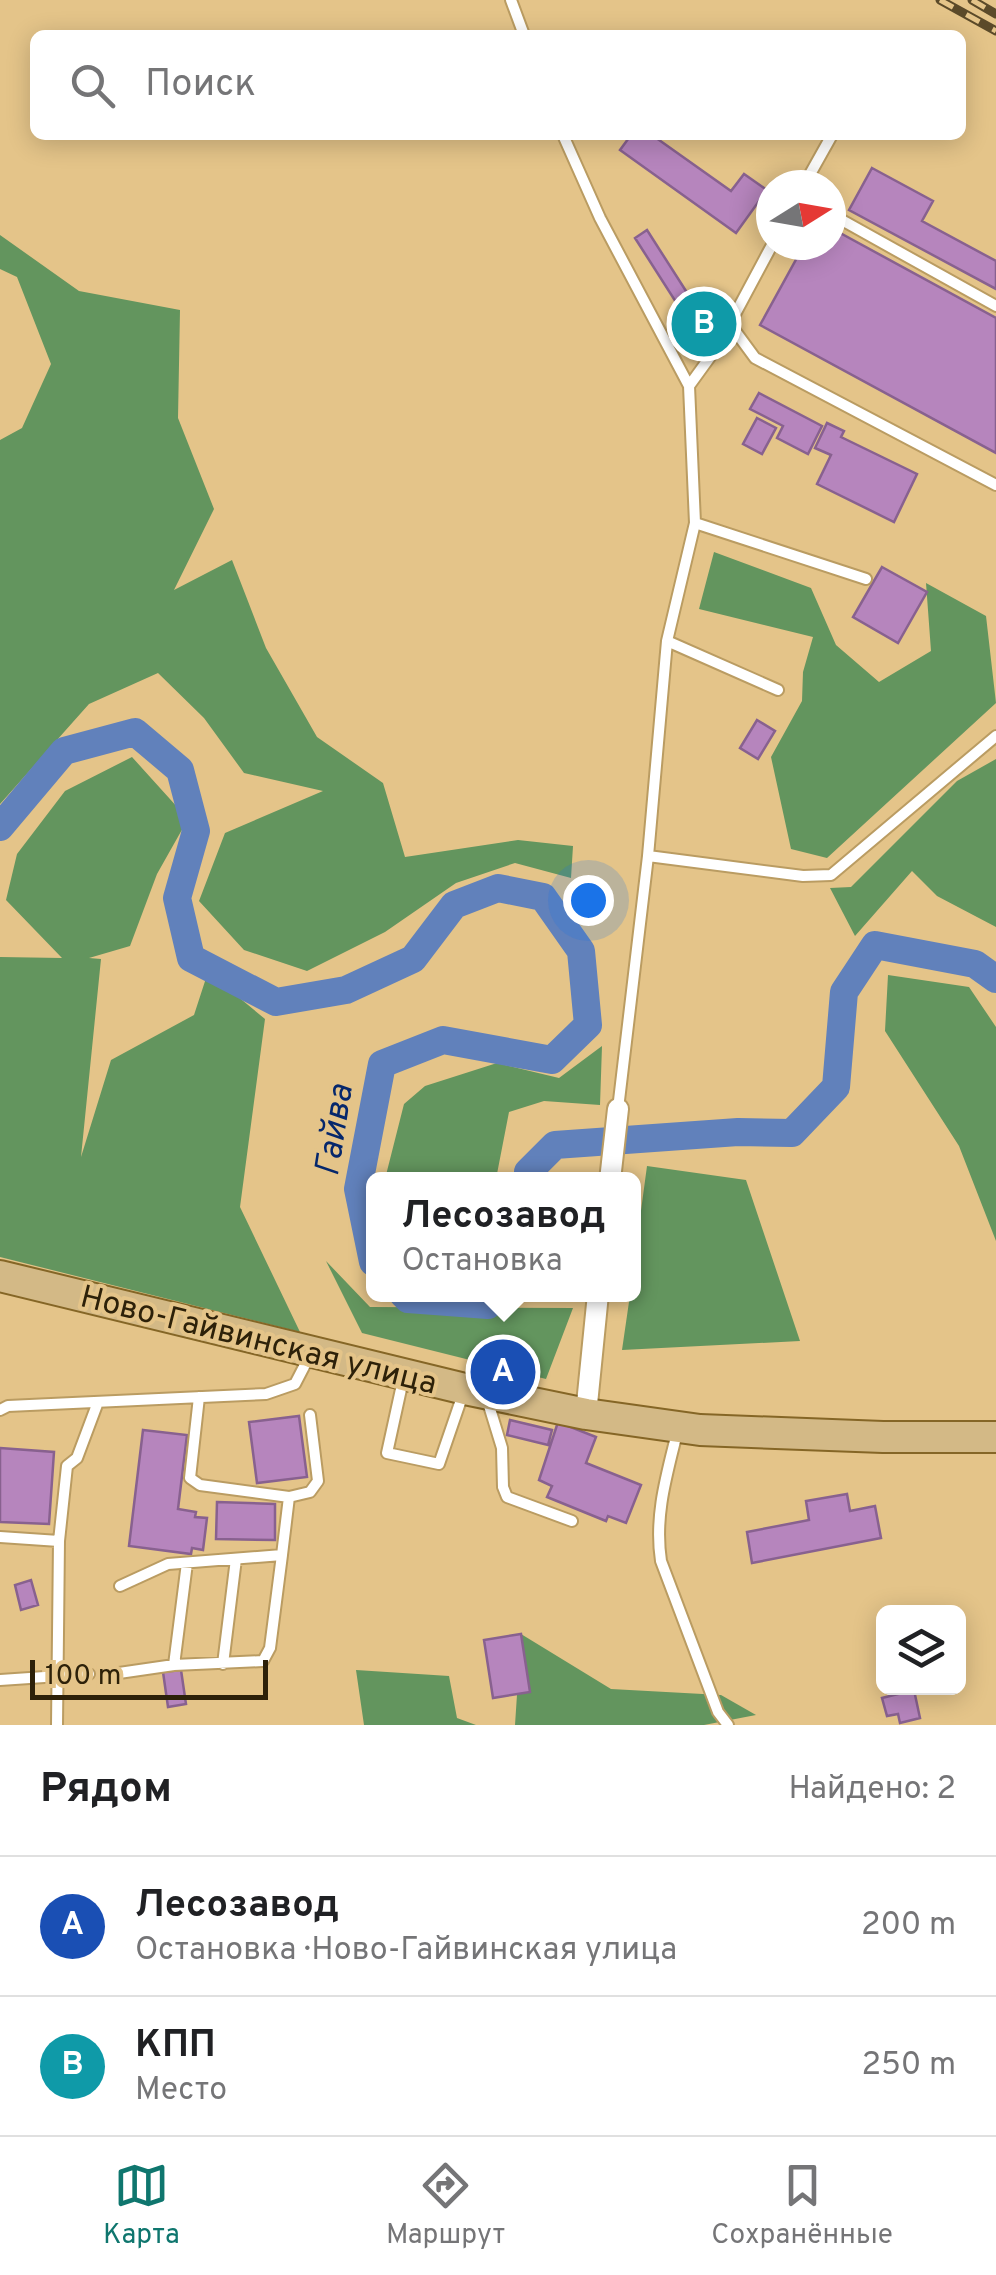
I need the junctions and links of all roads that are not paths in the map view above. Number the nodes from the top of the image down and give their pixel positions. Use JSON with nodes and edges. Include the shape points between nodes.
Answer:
{"nodes":[{"id":1,"x":511,"y":0,"type":"edge"},
{"id":2,"x":522,"y":30,"type":"edge"},
{"id":3,"x":565,"y":140,"type":"edge"},
{"id":4,"x":829,"y":140,"type":"edge"},
{"id":5,"x":812,"y":170,"type":"edge"},
{"id":6,"x":846,"y":222,"type":"edge"},
{"id":7,"x":764,"y":260,"type":"edge"},
{"id":8,"x":996,"y":306,"type":"edge"},
{"id":9,"x":730,"y":324,"type":"junction"},
{"id":10,"x":688,"y":386,"type":"junction"},
{"id":11,"x":996,"y":486,"type":"edge"},
{"id":12,"x":695,"y":523,"type":"junction"},
{"id":13,"x":866,"y":579,"type":"dead end"},
{"id":14,"x":667,"y":641,"type":"junction"},
{"id":15,"x":778,"y":690,"type":"dead end"},
{"id":16,"x":996,"y":736,"type":"edge"},
{"id":17,"x":648,"y":856,"type":"junction"},
{"id":18,"x":618,"y":1109,"type":"joint"},
{"id":19,"x":611,"y":1172,"type":"edge"},
{"id":20,"x":0,"y":1276,"type":"edge"},
{"id":21,"x":597,"y":1302,"type":"edge"},
{"id":22,"x":311,"y":1352,"type":"junction"},
{"id":23,"x":404,"y":1374,"type":"junction"},
{"id":24,"x":475,"y":1391,"type":"junction"},
{"id":25,"x":199,"y":1398,"type":"junction"},
{"id":26,"x":98,"y":1402,"type":"junction"},
{"id":27,"x":0,"y":1410,"type":"edge"},
{"id":28,"x":586,"y":1414,"type":"junction"},
{"id":29,"x":310,"y":1415,"type":"dead end"},
{"id":30,"x":678,"y":1428,"type":"junction"},
{"id":31,"x":996,"y":1437,"type":"edge"},
{"id":32,"x":289,"y":1497,"type":"junction"},
{"id":33,"x":572,"y":1521,"type":"dead end"},
{"id":34,"x":0,"y":1537,"type":"edge"},
{"id":35,"x":60,"y":1541,"type":"junction"},
{"id":36,"x":282,"y":1555,"type":"junction"},
{"id":37,"x":236,"y":1558,"type":"junction"},
{"id":38,"x":187,"y":1563,"type":"junction"},
{"id":39,"x":120,"y":1586,"type":"dead end"},
{"id":40,"x":223,"y":1664,"type":"junction"},
{"id":41,"x":174,"y":1666,"type":"junction"},
{"id":42,"x":119,"y":1673,"type":"dead end"},
{"id":43,"x":88,"y":1674,"type":"dead end"},
{"id":44,"x":58,"y":1676,"type":"junction"},
{"id":45,"x":0,"y":1680,"type":"edge"},
{"id":46,"x":57,"y":1725,"type":"edge"},
{"id":47,"x":728,"y":1725,"type":"edge"}],
"edges":[{"from":1,"to":2,"type":"lane"},
{"from":3,"to":10,"type":"lane"},
{"from":4,"to":5,"type":"lane"},
{"from":6,"to":8,"type":"lane"},
{"from":7,"to":9,"type":"lane"},
{"from":9,"to":10,"type":"lane"},
{"from":9,"to":11,"type":"lane","via":[[755,358]]},
{"from":10,"to":12,"type":"lane"},
{"from":12,"to":13,"type":"lane"},
{"from":12,"to":14,"type":"lane"},
{"from":14,"to":15,"type":"lane"},
{"from":14,"to":17,"type":"lane"},
{"from":16,"to":17,"type":"lane","via":[[832,876]]},
{"from":17,"to":18,"type":"lane"},
{"from":18,"to":19,"type":"street"},
{"from":20,"to":22,"type":"main road","name":"Ново-Гайвинская улица"},
{"from":21,"to":28,"type":"street"},
{"from":22,"to":23,"type":"main road","name":"Ново-Гайвинская улица"},
{"from":22,"to":25,"type":"lane","via":[[295,1384],[266,1394]]},
{"from":23,"to":24,"type":"main road","name":"Ново-Гайвинская улица"},
{"from":23,"to":24,"type":"lane","via":[[387,1454],[439,1464]]},
{"from":24,"to":28,"type":"main road","name":"Ново-Гайвинская улица"},
{"from":24,"to":33,"type":"lane","via":[[502,1448],[507,1497]]},
{"from":25,"to":26,"type":"lane"},
{"from":25,"to":32,"type":"lane","via":[[194,1483]]},
{"from":26,"to":27,"type":"lane"},
{"from":26,"to":35,"type":"lane","via":[[77,1458],[67,1466]]},
{"from":28,"to":30,"type":"main road","name":"Ново-Гайвинская улица"},
{"from":29,"to":32,"type":"lane","via":[[318,1482],[310,1492]]},
{"from":30,"to":31,"type":"main road","name":"Ново-Гайвинская улица"},
{"from":30,"to":47,"type":"lane","via":[[660,1504],[661,1561]]},
{"from":32,"to":36,"type":"lane"},
{"from":34,"to":35,"type":"lane"},
{"from":35,"to":44,"type":"lane"},
{"from":36,"to":37,"type":"lane"},
{"from":36,"to":40,"type":"lane","via":[[268,1656]]},
{"from":37,"to":38,"type":"lane"},
{"from":37,"to":40,"type":"lane"},
{"from":38,"to":39,"type":"lane","via":[[168,1564]]},
{"from":38,"to":41,"type":"lane"},
{"from":40,"to":41,"type":"lane"},
{"from":41,"to":42,"type":"lane"},
{"from":43,"to":44,"type":"lane"},
{"from":44,"to":45,"type":"lane"},
{"from":44,"to":46,"type":"lane"}]}
